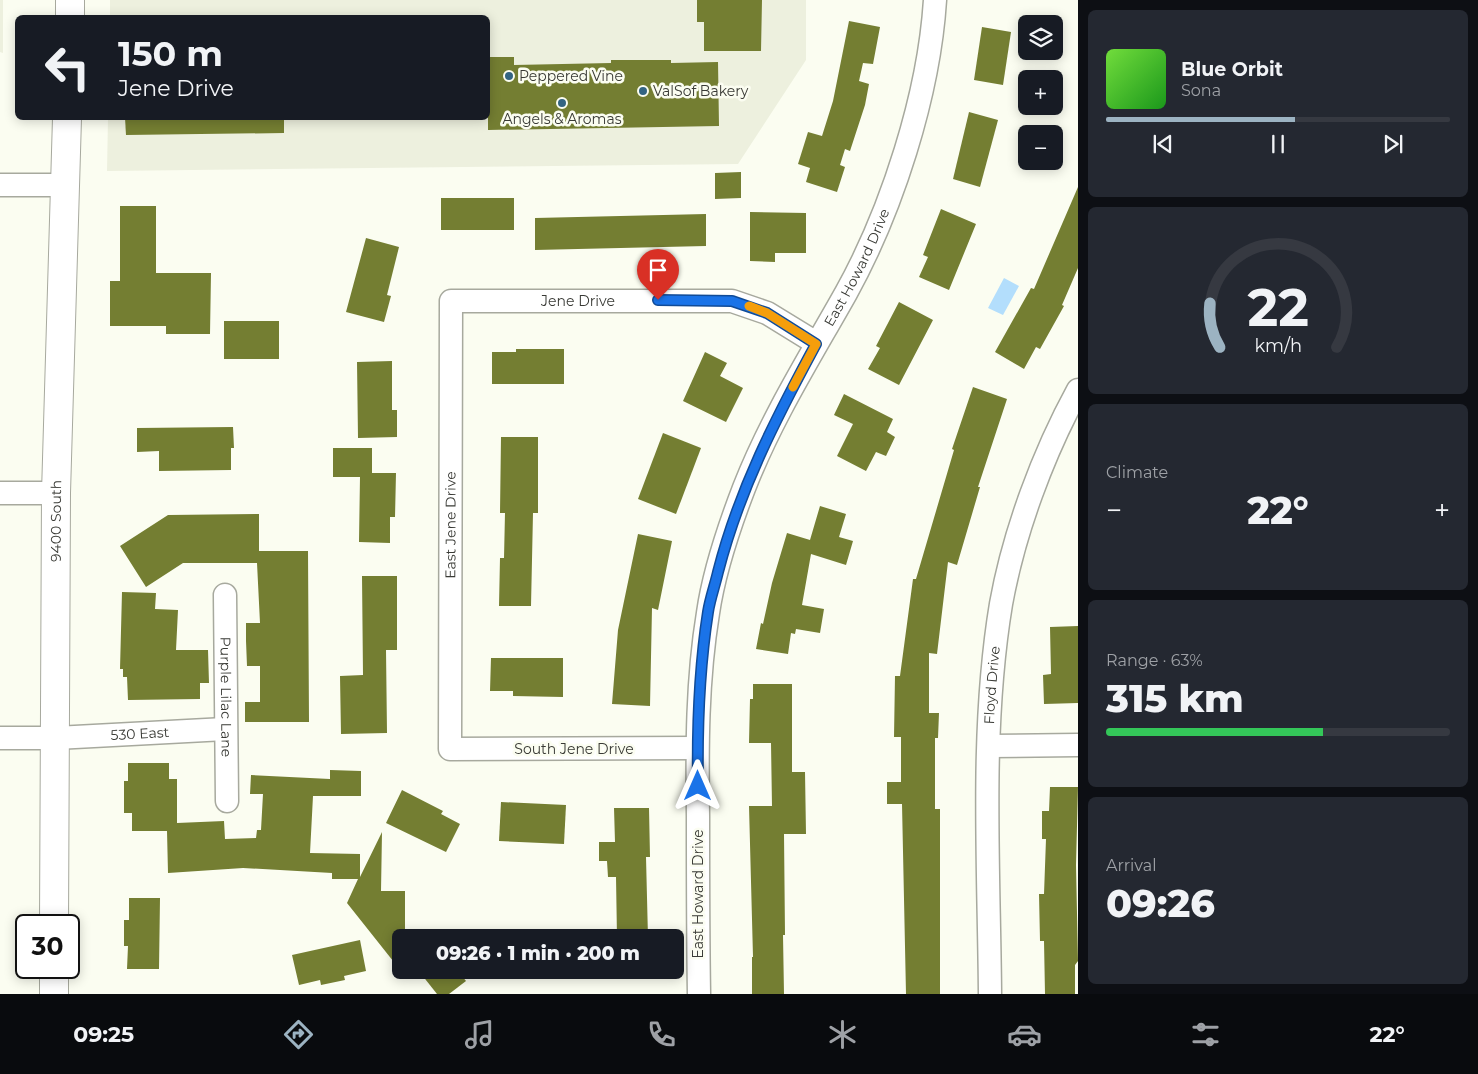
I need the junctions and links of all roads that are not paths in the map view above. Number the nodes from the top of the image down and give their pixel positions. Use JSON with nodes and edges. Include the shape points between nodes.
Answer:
{"nodes":[{"id":1,"x":70,"y":0,"type":"edge"},
{"id":2,"x":935,"y":0,"type":"edge"},
{"id":3,"x":70,"y":15,"type":"edge"},
{"id":4,"x":67,"y":120,"type":"edge"},
{"id":5,"x":0,"y":185,"type":"edge"},
{"id":6,"x":64,"y":185,"type":"junction"},
{"id":7,"x":450,"y":301,"type":"joint"},
{"id":8,"x":816,"y":344,"type":"junction"},
{"id":9,"x":1078,"y":390,"type":"edge"},
{"id":10,"x":0,"y":493,"type":"edge"},
{"id":11,"x":56,"y":493,"type":"junction"},
{"id":12,"x":224,"y":594,"type":"dead end"},
{"id":13,"x":224,"y":729,"type":"junction"},
{"id":14,"x":0,"y":738,"type":"edge"},
{"id":15,"x":56,"y":738,"type":"junction"},
{"id":16,"x":1078,"y":745,"type":"edge"},
{"id":17,"x":989,"y":746,"type":"junction"},
{"id":18,"x":697,"y":748,"type":"junction"},
{"id":19,"x":450,"y":749,"type":"joint"},
{"id":20,"x":227,"y":801,"type":"dead end"},
{"id":21,"x":54,"y":914,"type":"edge"},
{"id":22,"x":54,"y":979,"type":"edge"},
{"id":23,"x":54,"y":994,"type":"edge"},
{"id":24,"x":699,"y":994,"type":"edge"},
{"id":25,"x":990,"y":994,"type":"edge"}],
"edges":[{"from":1,"to":3,"type":"street"},
{"from":2,"to":8,"type":"street","name":"East Howard Drive","via":[[923,79],[900,165],[880,222],[847,291]]},
{"from":4,"to":6,"type":"street","name":"9400 South"},
{"from":5,"to":6,"type":"street"},
{"from":6,"to":11,"type":"street","name":"9400 South"},
{"from":7,"to":8,"type":"street","name":"Jene Drive","via":[[732,301],[767,313]]},
{"from":7,"to":19,"type":"street","name":"East Jene Drive"},
{"from":8,"to":18,"type":"street","name":"East Howard Drive","via":[[744,488],[725,546],[708,611]]},
{"from":9,"to":17,"type":"street","name":"Floyd Drive","via":[[1038,476],[1019,533],[1004,594],[993,676]]},
{"from":10,"to":11,"type":"street"},
{"from":11,"to":15,"type":"street","name":"9400 South"},
{"from":12,"to":13,"type":"street","name":"Purple Lilac Lane"},
{"from":13,"to":15,"type":"street","name":"530 East"},
{"from":13,"to":20,"type":"street","name":"Purple Lilac Lane"},
{"from":14,"to":15,"type":"street","name":"530 East"},
{"from":15,"to":21,"type":"street","name":"9400 South"},
{"from":16,"to":17,"type":"street"},
{"from":17,"to":25,"type":"street","name":"Floyd Drive"},
{"from":18,"to":19,"type":"street","name":"South Jene Drive"},
{"from":18,"to":24,"type":"street","name":"East Howard Drive"},
{"from":22,"to":23,"type":"street"}]}
